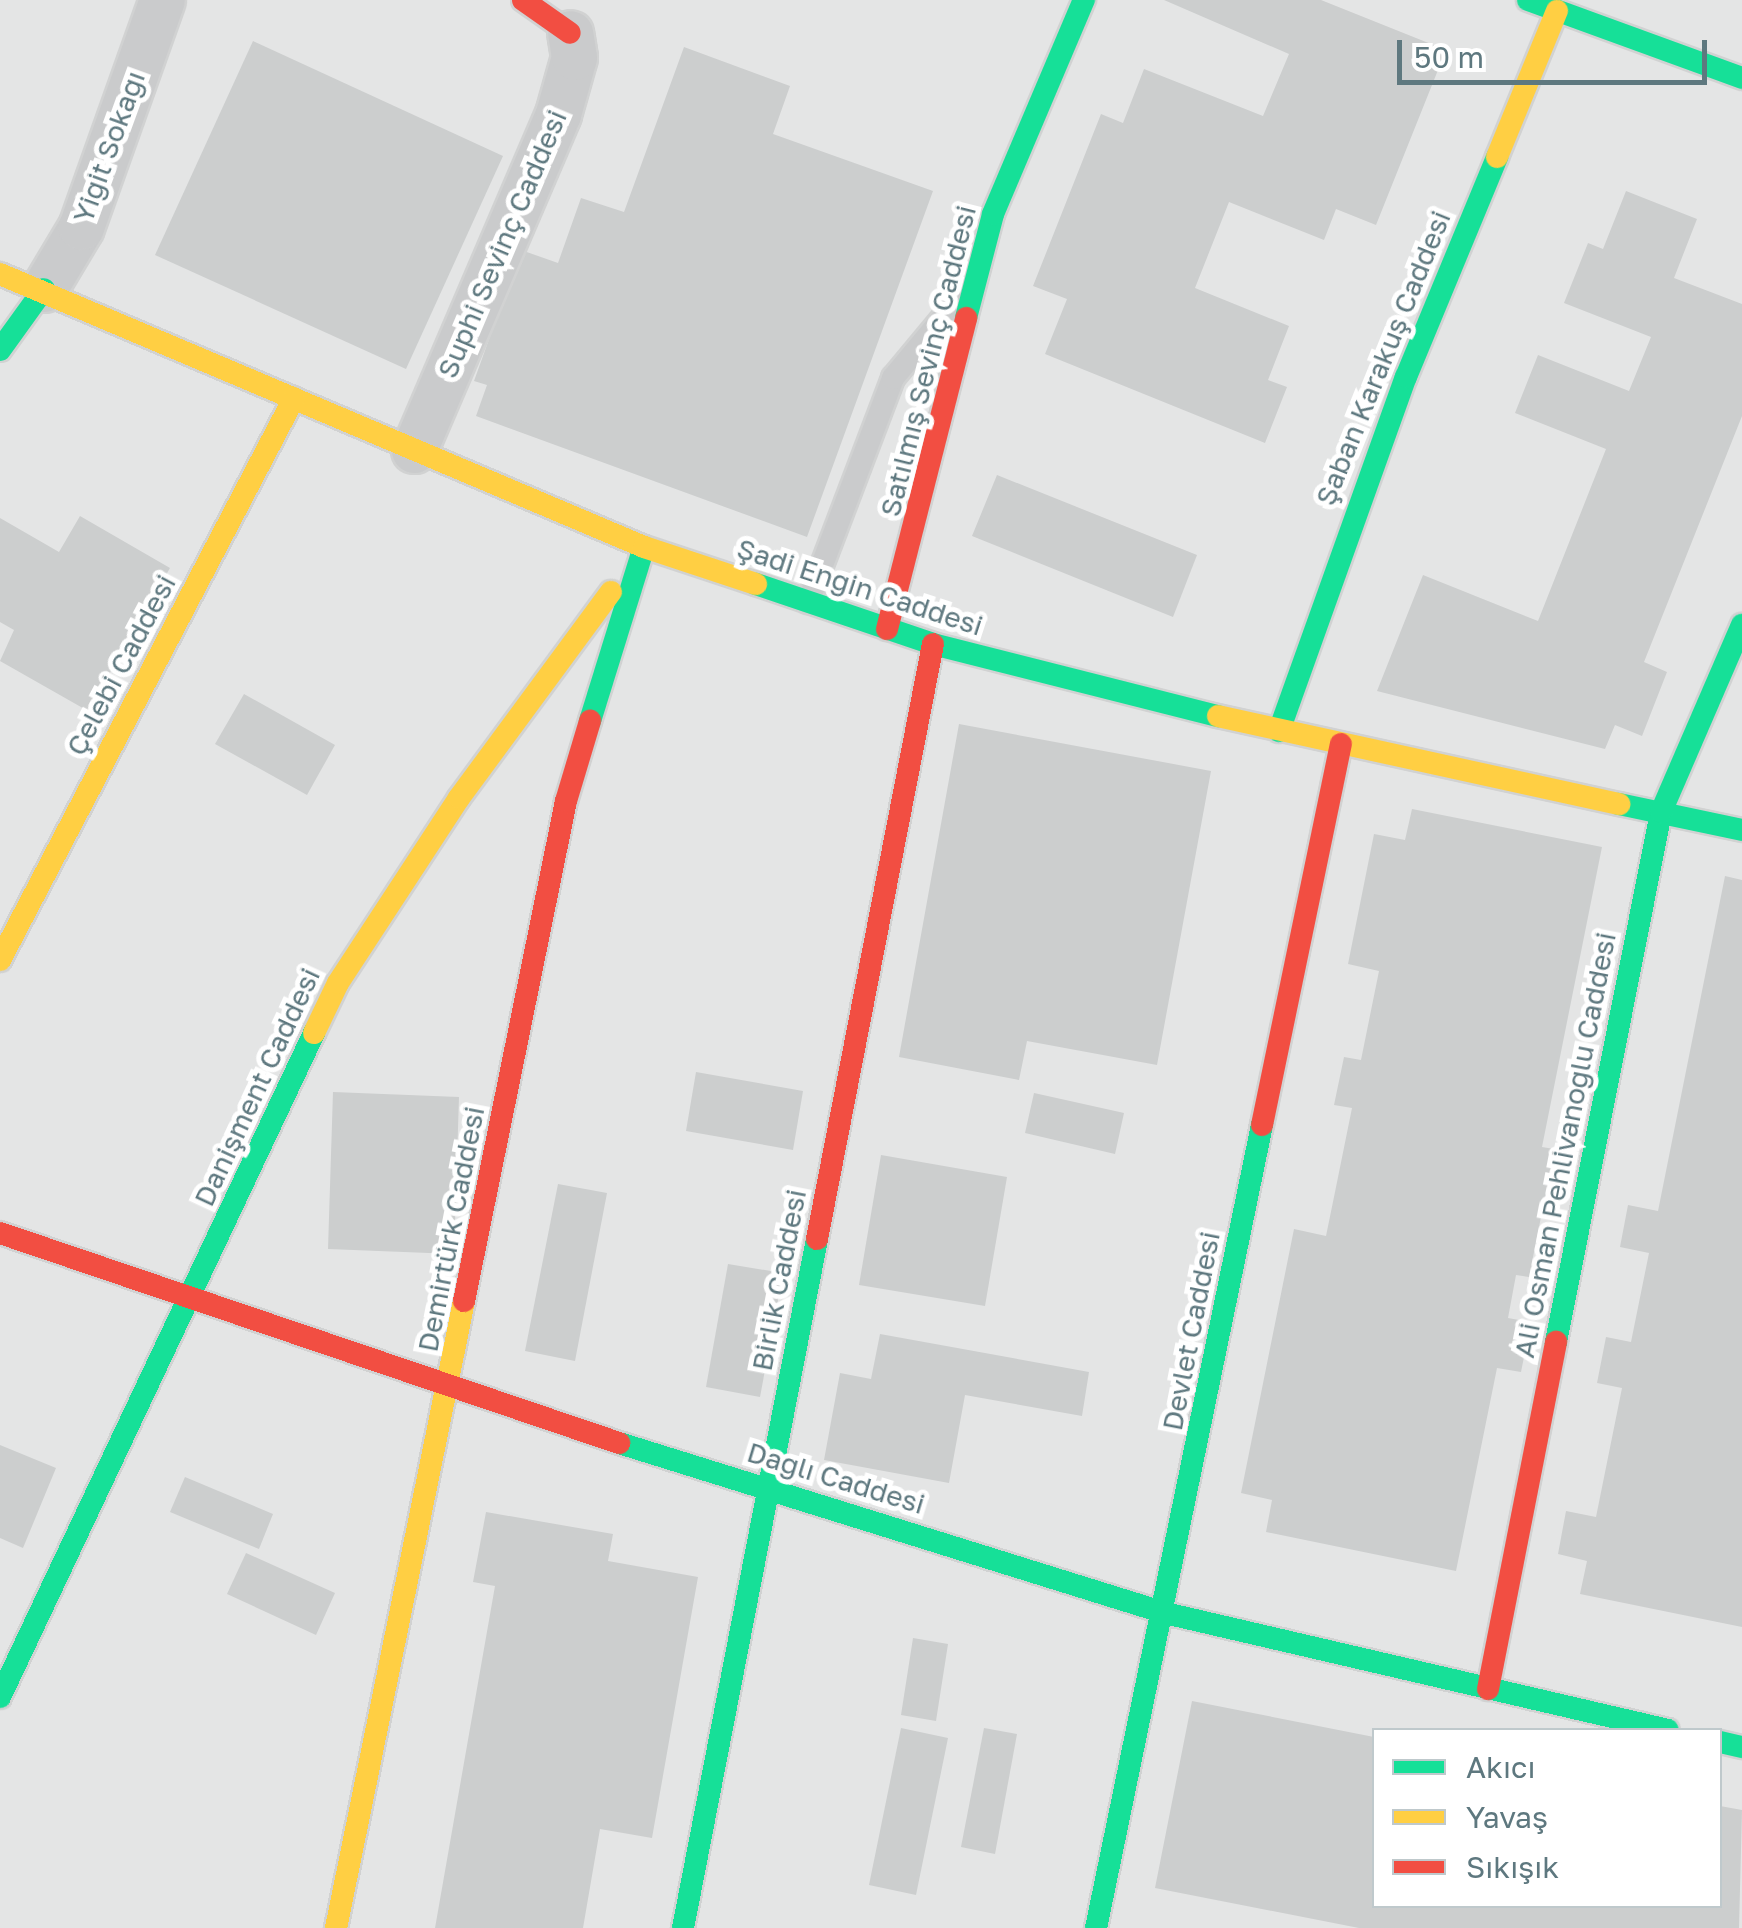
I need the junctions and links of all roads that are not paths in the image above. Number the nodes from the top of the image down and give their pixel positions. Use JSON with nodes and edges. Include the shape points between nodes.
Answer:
{"nodes":[{"id":1,"x":162,"y":0,"type":"edge"},
{"id":2,"x":523,"y":0,"type":"edge"},
{"id":3,"x":1084,"y":0,"type":"edge"},
{"id":4,"x":1528,"y":0,"type":"edge"},
{"id":5,"x":1557,"y":11,"type":"junction"},
{"id":6,"x":570,"y":33,"type":"joint"},
{"id":7,"x":1742,"y":78,"type":"edge"},
{"id":8,"x":0,"y":274,"type":"edge"},
{"id":9,"x":972,"y":286,"type":"junction"},
{"id":10,"x":44,"y":289,"type":"junction"},
{"id":11,"x":0,"y":350,"type":"edge"},
{"id":12,"x":294,"y":398,"type":"junction"},
{"id":13,"x":414,"y":450,"type":"junction"},
{"id":14,"x":644,"y":548,"type":"junction"},
{"id":15,"x":808,"y":602,"type":"junction"},
{"id":16,"x":1742,"y":625,"type":"edge"},
{"id":17,"x":888,"y":630,"type":"junction"},
{"id":18,"x":934,"y":644,"type":"junction"},
{"id":19,"x":1279,"y":731,"type":"junction"},
{"id":20,"x":1341,"y":744,"type":"junction"},
{"id":21,"x":1661,"y":812,"type":"junction"},
{"id":22,"x":1742,"y":830,"type":"edge"},
{"id":23,"x":0,"y":960,"type":"edge"},
{"id":24,"x":0,"y":1233,"type":"edge"},
{"id":25,"x":190,"y":1300,"type":"junction"},
{"id":26,"x":450,"y":1390,"type":"junction"},
{"id":27,"x":769,"y":1488,"type":"junction"},
{"id":28,"x":1165,"y":1612,"type":"junction"},
{"id":29,"x":1488,"y":1690,"type":"junction"},
{"id":30,"x":0,"y":1697,"type":"edge"},
{"id":31,"x":1659,"y":1728,"type":"edge"},
{"id":32,"x":336,"y":1928,"type":"edge"},
{"id":33,"x":684,"y":1928,"type":"edge"},
{"id":34,"x":1096,"y":1928,"type":"edge"}],
"edges":[{"from":1,"to":10,"type":"street","name":"Yiğit Sokağı","via":[[80,227]]},
{"from":2,"to":6,"type":"street"},
{"from":3,"to":9,"type":"street","name":"Satılmış Sevinç Caddesi","via":[[1016,154]]},
{"from":4,"to":5,"type":"street"},
{"from":5,"to":7,"type":"street"},
{"from":5,"to":19,"type":"street","name":"Şaban Karakuş Caddesi","via":[[1385,431]]},
{"from":6,"to":13,"type":"street","name":"Suphi Sevinç Caddesi","via":[[574,57],[558,114]]},
{"from":8,"to":10,"type":"street","name":"Şadi Engin Caddesi"},
{"from":9,"to":15,"type":"lane","via":[[912,347],[893,378]]},
{"from":9,"to":17,"type":"street","name":"Satılmış Sevinç Caddesi","via":[[945,428]]},
{"from":10,"to":11,"type":"street"},
{"from":10,"to":12,"type":"street","name":"Şadi Engin Caddesi"},
{"from":12,"to":13,"type":"street","name":"Şadi Engin Caddesi"},
{"from":12,"to":23,"type":"street","name":"Çelebi Caddesi"},
{"from":13,"to":14,"type":"street","name":"Şadi Engin Caddesi"},
{"from":14,"to":15,"type":"street","name":"Şadi Engin Caddesi"},
{"from":14,"to":25,"type":"street","name":"Danişment Caddesi","via":[[459,798],[338,983]]},
{"from":14,"to":26,"type":"street","name":"Demirtürk Caddesi","via":[[566,801]]},
{"from":15,"to":17,"type":"street","name":"Şadi Engin Caddesi"},
{"from":16,"to":21,"type":"street","name":"Ali Osman Pehlivanoğlu Caddesi"},
{"from":17,"to":18,"type":"street","name":"Şadi Engin Caddesi"},
{"from":18,"to":19,"type":"street","name":"Şadi Engin Caddesi"},
{"from":18,"to":27,"type":"street","name":"Birlik Caddesi"},
{"from":19,"to":20,"type":"street","name":"Şadi Engin Caddesi"},
{"from":20,"to":21,"type":"street","name":"Şadi Engin Caddesi"},
{"from":20,"to":28,"type":"street","name":"Devlet Caddesi"},
{"from":21,"to":22,"type":"street","name":"Şadi Engin Caddesi"},
{"from":21,"to":29,"type":"street","name":"Ali Osman Pehlivanoğlu Caddesi"},
{"from":24,"to":25,"type":"street","name":"Dağlı Caddesi"},
{"from":25,"to":26,"type":"street","name":"Dağlı Caddesi"},
{"from":25,"to":30,"type":"street","name":"Danişment Caddesi"},
{"from":26,"to":27,"type":"street","name":"Dağlı Caddesi"},
{"from":26,"to":32,"type":"street","name":"Demirtürk Caddesi"},
{"from":27,"to":28,"type":"street","name":"Dağlı Caddesi"},
{"from":27,"to":33,"type":"street","name":"Birlik Caddesi"},
{"from":28,"to":29,"type":"street","name":"Dağlı Caddesi"},
{"from":28,"to":34,"type":"street","name":"Devlet Caddesi"},
{"from":29,"to":31,"type":"street","name":"Dağlı Caddesi"}]}
